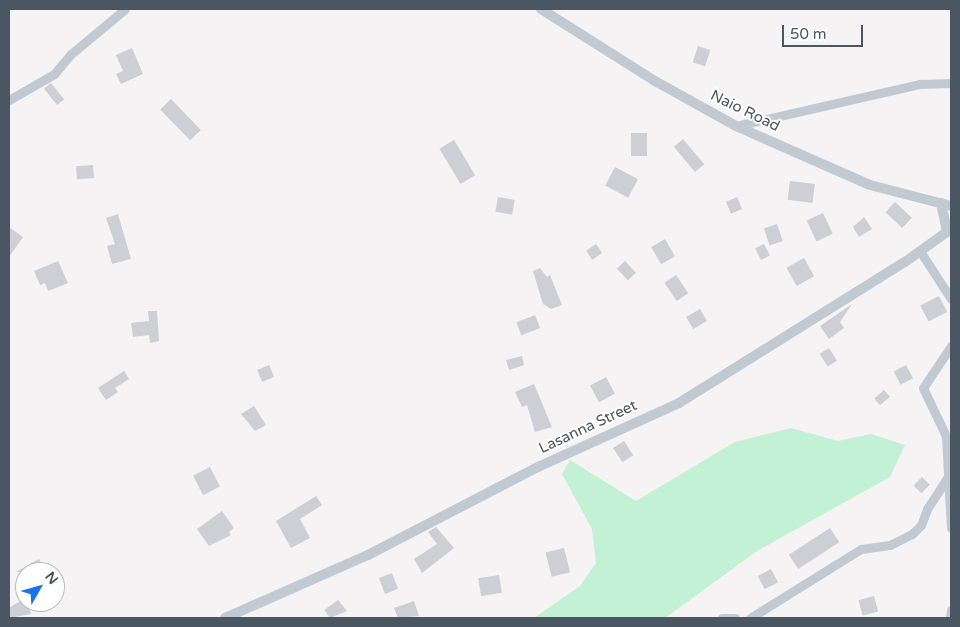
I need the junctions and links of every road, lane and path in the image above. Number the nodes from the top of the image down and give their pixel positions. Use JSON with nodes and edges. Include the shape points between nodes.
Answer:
{"nodes":[{"id":1,"x":125,"y":9,"type":"edge"},
{"id":2,"x":541,"y":9,"type":"edge"},
{"id":3,"x":951,"y":83,"type":"edge"},
{"id":4,"x":9,"y":100,"type":"edge"},
{"id":5,"x":736,"y":126,"type":"junction"},
{"id":6,"x":946,"y":204,"type":"edge"},
{"id":7,"x":949,"y":230,"type":"edge"},
{"id":8,"x":920,"y":252,"type":"junction"},
{"id":9,"x":951,"y":298,"type":"edge"},
{"id":10,"x":951,"y":346,"type":"edge"},
{"id":11,"x":947,"y":478,"type":"junction"},
{"id":12,"x":951,"y":528,"type":"edge"},
{"id":13,"x":951,"y":610,"type":"edge"},
{"id":14,"x":224,"y":618,"type":"edge"},
{"id":15,"x":722,"y":618,"type":"edge"},
{"id":16,"x":735,"y":618,"type":"edge"},
{"id":17,"x":750,"y":618,"type":"edge"},
{"id":18,"x":950,"y":618,"type":"edge"}],
"edges":[{"from":1,"to":4,"type":"street","via":[[70,54],[54,74]]},
{"from":2,"to":5,"type":"street","name":"Naio Road","via":[[655,81]]},
{"from":3,"to":5,"type":"street","via":[[920,84]]},
{"from":5,"to":6,"type":"street","name":"Naio Road","via":[[870,185]]},
{"from":6,"to":7,"type":"street","name":"Lasanna Street"},
{"from":7,"to":8,"type":"street","name":"Lasanna Street"},
{"from":8,"to":9,"type":"street"},
{"from":8,"to":14,"type":"street","name":"Lasanna Street","via":[[679,402],[538,467],[368,555]]},
{"from":10,"to":11,"type":"street","via":[[923,388],[946,436]]},
{"from":11,"to":12,"type":"street"},
{"from":11,"to":17,"type":"street","via":[[927,509],[922,525],[912,534],[890,545],[860,549]]},
{"from":13,"to":18,"type":"street"},
{"from":15,"to":16,"type":"street"}]}
